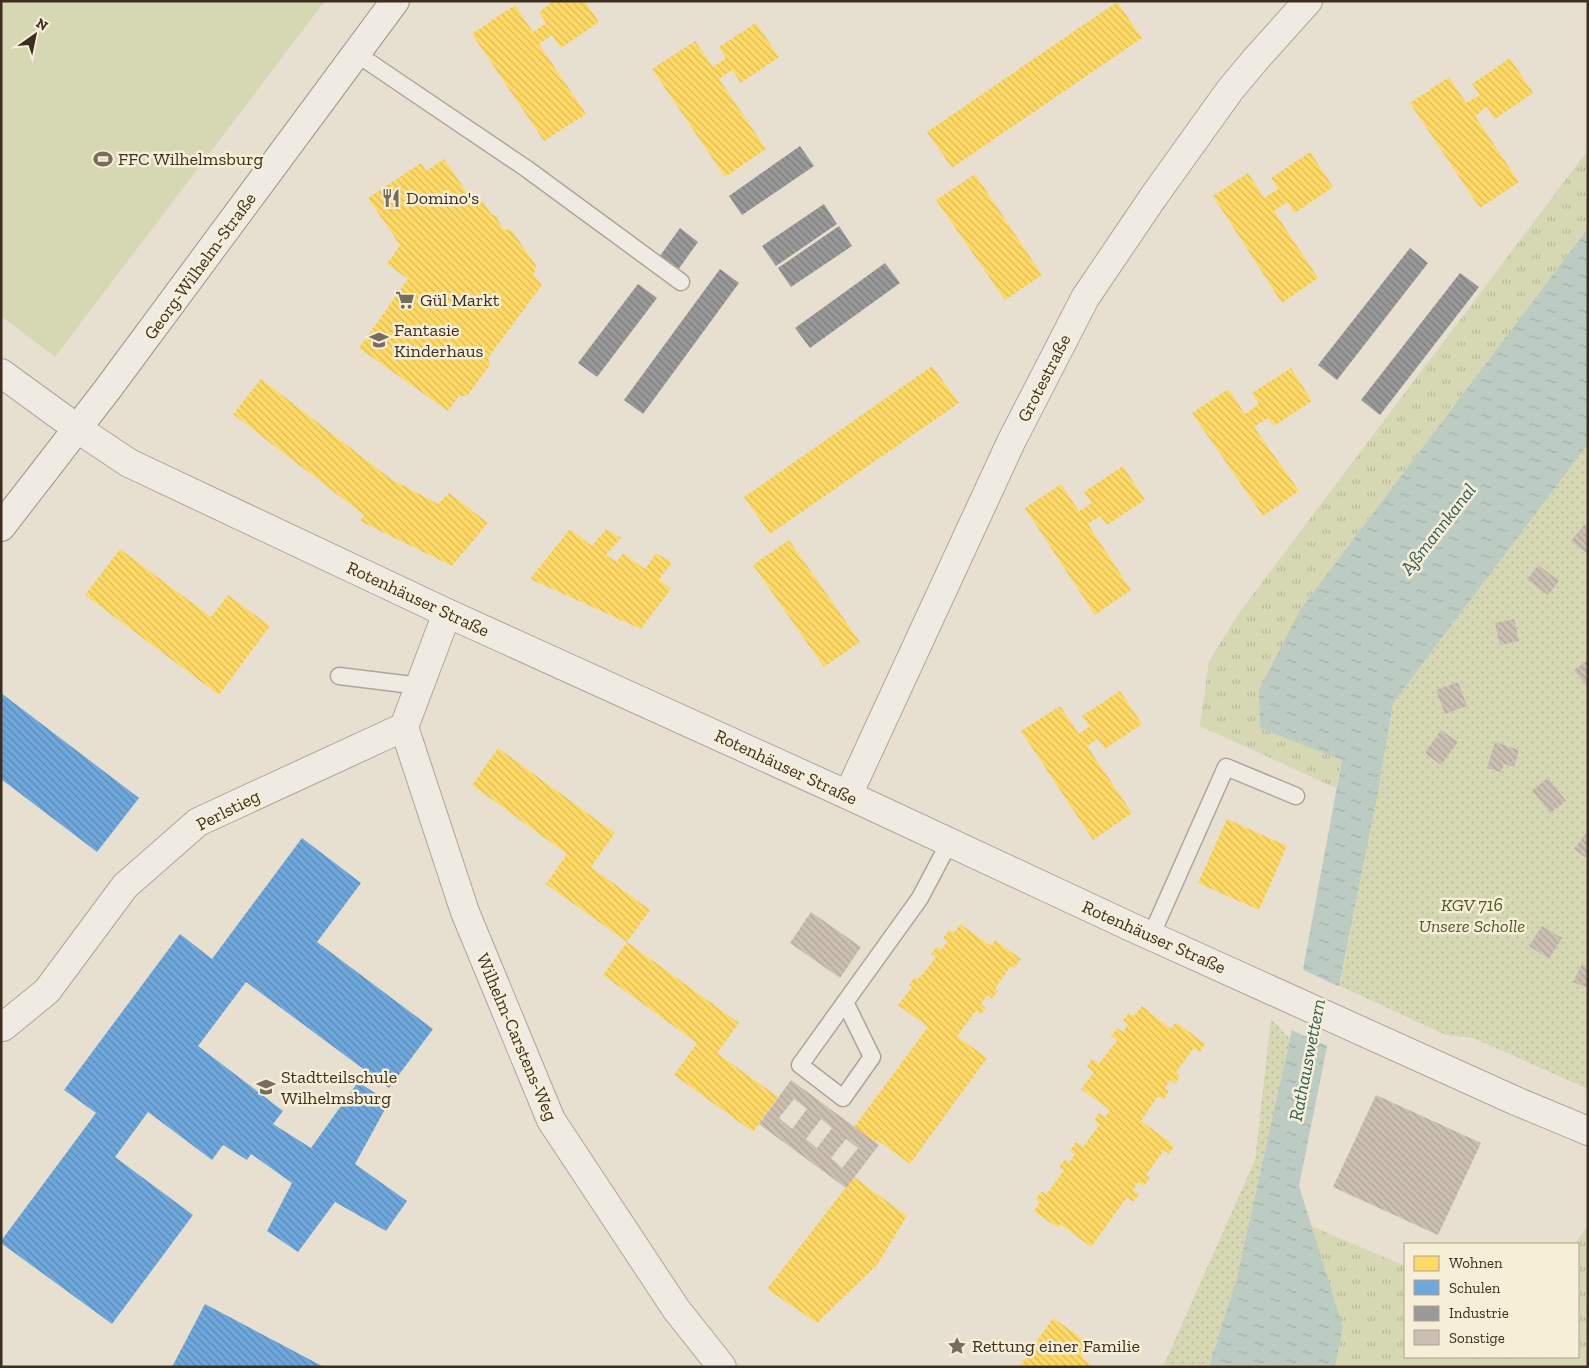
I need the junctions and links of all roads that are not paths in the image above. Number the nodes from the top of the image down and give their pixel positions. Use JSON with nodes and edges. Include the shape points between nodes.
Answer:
{"nodes":[{"id":1,"x":395,"y":1,"type":"edge"},
{"id":2,"x":1308,"y":1,"type":"edge"},
{"id":3,"x":356,"y":54,"type":"junction"},
{"id":4,"x":681,"y":282,"type":"dead end"},
{"id":5,"x":1,"y":373,"type":"edge"},
{"id":6,"x":78,"y":429,"type":"junction"},
{"id":7,"x":1,"y":528,"type":"edge"},
{"id":8,"x":447,"y":613,"type":"junction"},
{"id":9,"x":339,"y":676,"type":"dead end"},
{"id":10,"x":420,"y":686,"type":"junction"},
{"id":11,"x":404,"y":727,"type":"junction"},
{"id":12,"x":848,"y":795,"type":"junction"},
{"id":13,"x":1296,"y":796,"type":"dead end"},
{"id":14,"x":949,"y":843,"type":"junction"},
{"id":15,"x":1151,"y":936,"type":"junction"},
{"id":16,"x":845,"y":1002,"type":"junction"},
{"id":17,"x":3,"y":1027,"type":"dead end"},
{"id":18,"x":1588,"y":1131,"type":"edge"},
{"id":19,"x":722,"y":1367,"type":"edge"}],
"edges":[{"from":1,"to":3,"type":"street","name":"Georg-Wilhelm-Straße"},
{"from":2,"to":12,"type":"street","name":"Grotestraße","via":[[1230,90],[1085,298],[1011,442]]},
{"from":3,"to":4,"type":"lane","via":[[527,169]]},
{"from":3,"to":6,"type":"street","name":"Georg-Wilhelm-Straße"},
{"from":5,"to":6,"type":"street","name":"Rotenhäuser Straße"},
{"from":6,"to":7,"type":"street","name":"Georg-Wilhelm-Straße"},
{"from":6,"to":8,"type":"street","name":"Rotenhäuser Straße","via":[[129,463]]},
{"from":8,"to":10,"type":"street"},
{"from":8,"to":12,"type":"street","name":"Rotenhäuser Straße"},
{"from":9,"to":10,"type":"lane"},
{"from":10,"to":11,"type":"street"},
{"from":11,"to":17,"type":"street","name":"Perlstieg","via":[[198,822],[125,886],[47,991]]},
{"from":11,"to":19,"type":"street","name":"Wilhelm-Carstens-Weg","via":[[465,912],[550,1120],[676,1310]]},
{"from":12,"to":14,"type":"street","name":"Rotenhäuser Straße"},
{"from":13,"to":15,"type":"lane","via":[[1226,767]]},
{"from":14,"to":15,"type":"street","name":"Rotenhäuser Straße"},
{"from":14,"to":16,"type":"lane","via":[[920,898]]},
{"from":15,"to":18,"type":"street","name":"Rotenhäuser Straße"},
{"from":16,"to":16,"type":"lane","via":[[872,1057],[843,1098],[800,1065]]}]}
